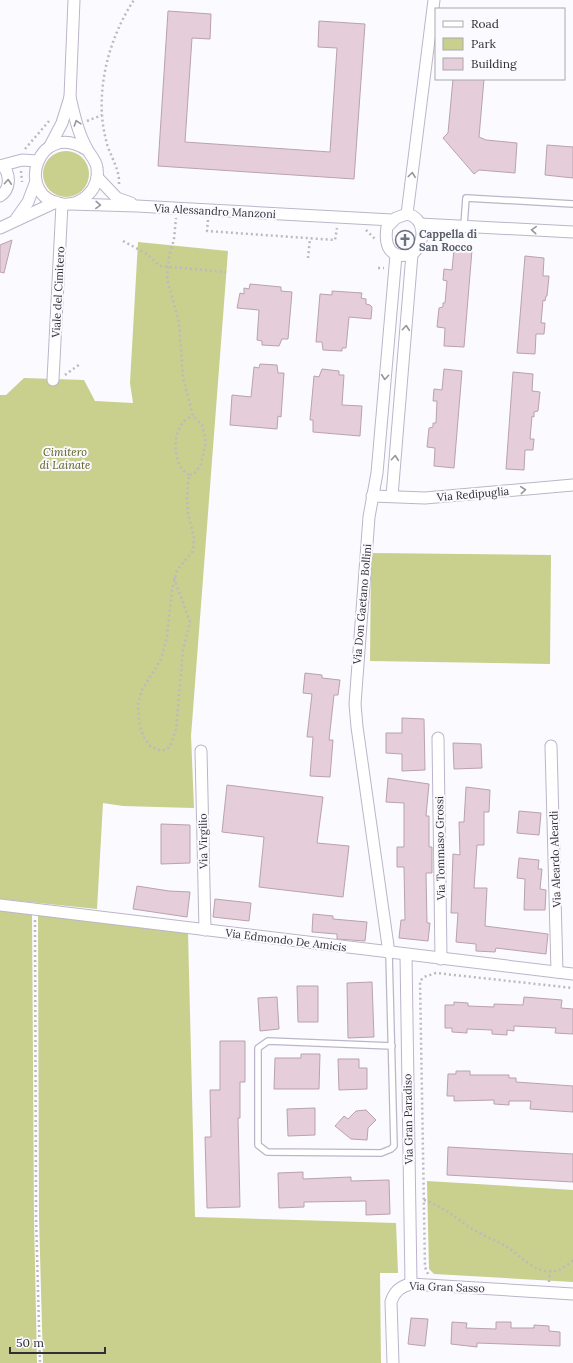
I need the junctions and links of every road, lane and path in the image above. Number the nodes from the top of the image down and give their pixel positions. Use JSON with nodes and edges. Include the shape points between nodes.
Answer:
{"nodes":[{"id":1,"x":74,"y":0,"type":"edge"},
{"id":2,"x":134,"y":0,"type":"edge"},
{"id":3,"x":434,"y":0,"type":"edge"},
{"id":4,"x":70,"y":96,"type":"junction"},
{"id":5,"x":102,"y":115,"type":"junction"},
{"id":6,"x":83,"y":122,"type":"dead end"},
{"id":7,"x":50,"y":146,"type":"junction"},
{"id":8,"x":87,"y":150,"type":"junction"},
{"id":9,"x":37,"y":161,"type":"junction"},
{"id":10,"x":2,"y":166,"type":"edge"},
{"id":11,"x":97,"y":177,"type":"junction"},
{"id":12,"x":36,"y":181,"type":"junction"},
{"id":13,"x":116,"y":190,"type":"dead end"},
{"id":14,"x":0,"y":196,"type":"edge"},
{"id":15,"x":63,"y":203,"type":"junction"},
{"id":16,"x":573,"y":204,"type":"edge"},
{"id":17,"x":137,"y":206,"type":"junction"},
{"id":18,"x":407,"y":214,"type":"junction"},
{"id":19,"x":169,"y":216,"type":"dead end"},
{"id":20,"x":176,"y":217,"type":"junction"},
{"id":21,"x":182,"y":217,"type":"dead end"},
{"id":22,"x":202,"y":218,"type":"dead end"},
{"id":23,"x":14,"y":220,"type":"junction"},
{"id":24,"x":392,"y":220,"type":"junction"},
{"id":25,"x":361,"y":224,"type":"junction"},
{"id":26,"x":420,"y":224,"type":"junction"},
{"id":27,"x":464,"y":225,"type":"junction"},
{"id":28,"x":344,"y":226,"type":"dead end"},
{"id":29,"x":0,"y":228,"type":"edge"},
{"id":30,"x":386,"y":232,"type":"junction"},
{"id":31,"x":573,"y":232,"type":"edge"},
{"id":32,"x":310,"y":238,"type":"junction"},
{"id":33,"x":123,"y":241,"type":"dead end"},
{"id":34,"x":379,"y":243,"type":"dead end"},
{"id":35,"x":412,"y":254,"type":"junction"},
{"id":36,"x":396,"y":255,"type":"junction"},
{"id":37,"x":308,"y":258,"type":"dead end"},
{"id":38,"x":167,"y":268,"type":"junction"},
{"id":39,"x":226,"y":272,"type":"dead end"},
{"id":40,"x":80,"y":364,"type":"dead end"},
{"id":41,"x":53,"y":380,"type":"joint"},
{"id":42,"x":193,"y":416,"type":"junction"},
{"id":43,"x":189,"y":475,"type":"junction"},
{"id":44,"x":573,"y":485,"type":"edge"},
{"id":45,"x":372,"y":496,"type":"junction"},
{"id":46,"x":392,"y":496,"type":"junction"},
{"id":47,"x":174,"y":578,"type":"junction"},
{"id":48,"x":438,"y":738,"type":"dead end"},
{"id":49,"x":551,"y":746,"type":"dead end"},
{"id":50,"x":201,"y":751,"type":"dead end"},
{"id":51,"x":0,"y":905,"type":"edge"},
{"id":52,"x":35,"y":908,"type":"junction"},
{"id":53,"x":205,"y":930,"type":"junction"},
{"id":54,"x":389,"y":953,"type":"junction"},
{"id":55,"x":406,"y":955,"type":"junction"},
{"id":56,"x":441,"y":959,"type":"junction"},
{"id":57,"x":557,"y":972,"type":"junction"},
{"id":58,"x":573,"y":974,"type":"edge"},
{"id":59,"x":573,"y":988,"type":"edge"},
{"id":60,"x":392,"y":1046,"type":"junction"},
{"id":61,"x":424,"y":1200,"type":"junction"},
{"id":62,"x":573,"y":1260,"type":"edge"},
{"id":63,"x":550,"y":1271,"type":"junction"},
{"id":64,"x":430,"y":1276,"type":"dead end"},
{"id":65,"x":549,"y":1283,"type":"dead end"},
{"id":66,"x":411,"y":1284,"type":"junction"},
{"id":67,"x":573,"y":1294,"type":"edge"},
{"id":68,"x":40,"y":1363,"type":"edge"},
{"id":69,"x":393,"y":1363,"type":"edge"}],
"edges":[{"from":1,"to":4,"type":"street"},
{"from":2,"to":5,"type":"path","via":[[117,31],[107,64]]},
{"from":18,"to":3,"type":"street","one_way":true},
{"from":4,"to":7,"type":"street","via":[[62,123]]},
{"from":8,"to":4,"type":"street","one_way":true},
{"from":5,"to":6,"type":"path"},
{"from":5,"to":13,"type":"path","via":[[106,141],[119,179]]},
{"from":7,"to":8,"type":"street","via":[[59,142],[69,142],[79,144]]},
{"from":7,"to":9,"type":"street"},
{"from":8,"to":11,"type":"street","via":[[97,167]]},
{"from":9,"to":10,"type":"street","via":[[22,160]]},
{"from":9,"to":12,"type":"street"},
{"from":14,"to":10,"type":"street","one_way":true,"via":[[7,190],[8,185],[7,172]]},
{"from":11,"to":15,"type":"street","via":[[88,196],[79,202]]},
{"from":11,"to":17,"type":"street","via":[[117,198]]},
{"from":12,"to":15,"type":"street","via":[[44,194]]},
{"from":12,"to":23,"type":"street","via":[[28,202]]},
{"from":15,"to":17,"type":"street","name":"Via Alessandro Manzoni","one_way":true},
{"from":15,"to":23,"type":"street","name":"Via Alessandro Manzoni"},
{"from":15,"to":41,"type":"street","name":"Viale del Cimitero"},
{"from":16,"to":27,"type":"lane","via":[[466,198]]},
{"from":17,"to":25,"type":"street","name":"Via Alessandro Manzoni"},
{"from":18,"to":24,"type":"street"},
{"from":18,"to":26,"type":"street","via":[[413,216]]},
{"from":19,"to":20,"type":"path"},
{"from":20,"to":21,"type":"path"},
{"from":20,"to":38,"type":"path"},
{"from":22,"to":32,"type":"path","via":[[208,219],[207,230]]},
{"from":23,"to":29,"type":"street","name":"Via Alessandro Manzoni"},
{"from":24,"to":25,"type":"street","name":"Via Alessandro Manzoni"},
{"from":24,"to":30,"type":"street"},
{"from":25,"to":30,"type":"street","name":"Via Alessandro Manzoni"},
{"from":25,"to":34,"type":"path"},
{"from":26,"to":27,"type":"street"},
{"from":26,"to":35,"type":"street","via":[[422,239],[420,246]]},
{"from":31,"to":27,"type":"street","one_way":true},
{"from":28,"to":32,"type":"path","via":[[337,226],[336,240]]},
{"from":30,"to":36,"type":"street","via":[[386,244]]},
{"from":32,"to":37,"type":"path"},
{"from":33,"to":38,"type":"path"},
{"from":35,"to":36,"type":"street"},
{"from":46,"to":35,"type":"street","one_way":true},
{"from":36,"to":45,"type":"street","name":"Via Don Gaetano Bollini","one_way":true,"via":[[377,473]]},
{"from":38,"to":39,"type":"path"},
{"from":38,"to":42,"type":"path","via":[[167,278],[179,322],[183,378]]},
{"from":40,"to":41,"type":"path"},
{"from":42,"to":43,"type":"path","via":[[202,425],[206,442],[201,464],[194,474]]},
{"from":42,"to":43,"type":"path","via":[[184,421],[176,445],[178,463]]},
{"from":43,"to":47,"type":"path","via":[[187,497],[195,545]]},
{"from":46,"to":44,"type":"street","name":"Via Redipuglia","one_way":true,"via":[[448,497]]},
{"from":45,"to":46,"type":"street","name":"Via Redipuglia"},
{"from":45,"to":54,"type":"street","name":"Via Don Gaetano Bollini","via":[[355,704],[356,728]]},
{"from":47,"to":47,"type":"path","via":[[190,622],[183,650],[176,729],[170,747],[162,751],[151,747],[143,736],[138,704],[142,690],[154,674],[163,652]]},
{"from":48,"to":56,"type":"street","name":"Via Tommaso Grossi"},
{"from":49,"to":57,"type":"street","name":"Via Aleardo Aleardi"},
{"from":50,"to":53,"type":"street","name":"Via Virgilio"},
{"from":51,"to":52,"type":"street","name":"Via Edmondo De Amicis"},
{"from":52,"to":53,"type":"street","name":"Via Edmondo De Amicis"},
{"from":52,"to":68,"type":"path","via":[[36,1217]]},
{"from":53,"to":54,"type":"street","name":"Via Edmondo De Amicis"},
{"from":54,"to":55,"type":"street","name":"Via Edmondo De Amicis"},
{"from":54,"to":60,"type":"lane"},
{"from":55,"to":56,"type":"street","name":"Via Edmondo De Amicis"},
{"from":55,"to":66,"type":"street","name":"Via Gran Paradiso"},
{"from":56,"to":57,"type":"street","name":"Via Edmondo De Amicis"},
{"from":57,"to":58,"type":"street","name":"Via Edmondo De Amicis"},
{"from":59,"to":61,"type":"path","via":[[436,973],[424,977],[420,982]]},
{"from":60,"to":60,"type":"lane","via":[[268,1041],[258,1048],[258,1145],[267,1152],[381,1153],[391,1149],[394,1146]]},
{"from":61,"to":63,"type":"path","via":[[446,1210],[474,1230],[508,1247],[537,1269]]},
{"from":61,"to":64,"type":"path","via":[[425,1267]]},
{"from":62,"to":63,"type":"path","via":[[561,1269]]},
{"from":63,"to":65,"type":"path"},
{"from":66,"to":67,"type":"street","name":"Via Gran Sasso"},
{"from":66,"to":69,"type":"street","name":"Via Gran Sasso","via":[[403,1285],[391,1302]]}]}
